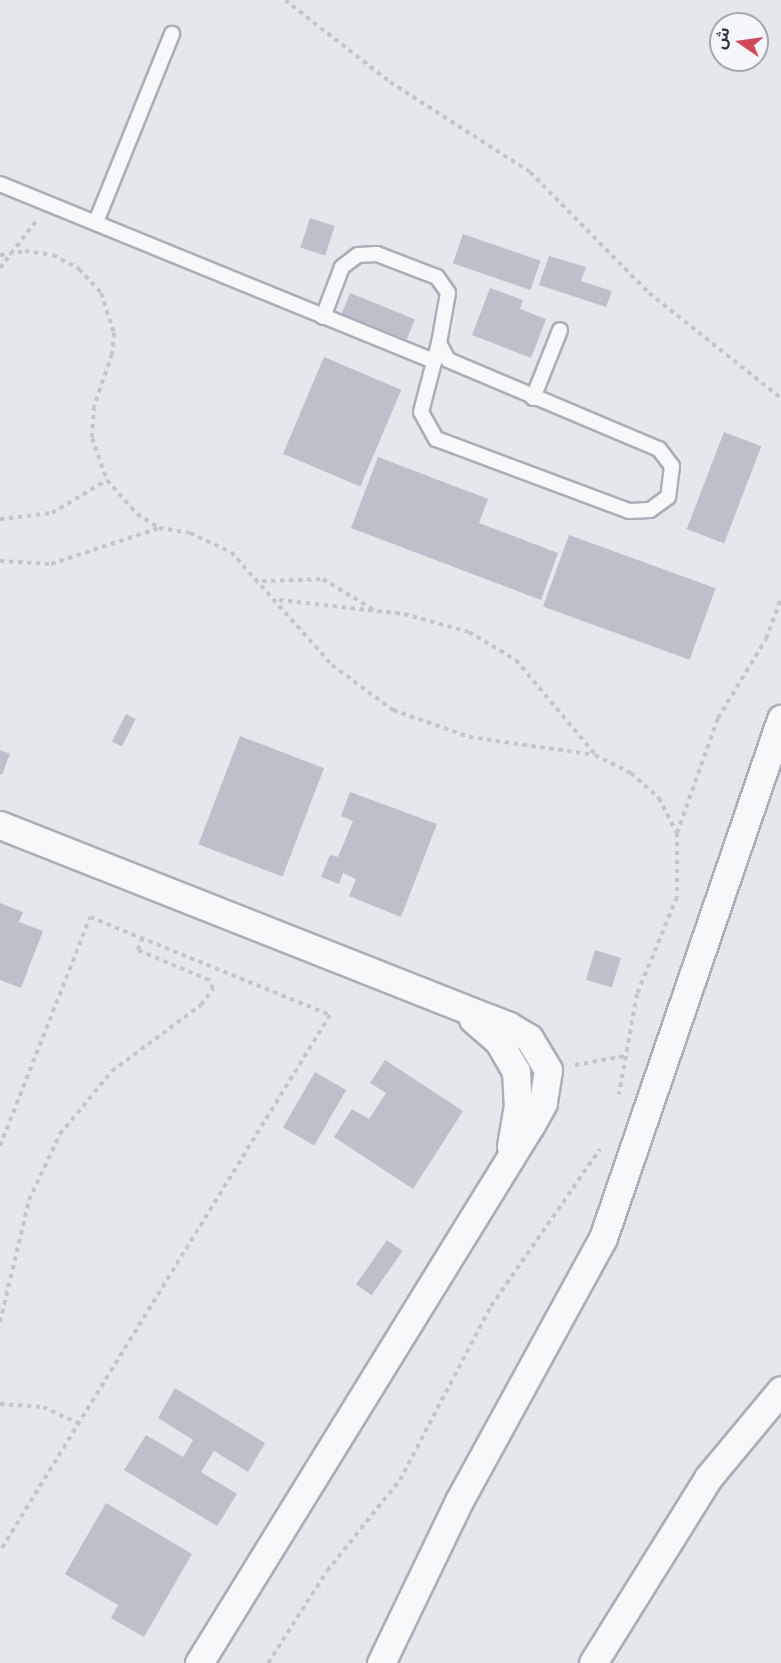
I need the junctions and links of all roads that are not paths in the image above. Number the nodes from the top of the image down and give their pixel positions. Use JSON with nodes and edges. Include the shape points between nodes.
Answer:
{"nodes":[{"id":1,"x":172,"y":34,"type":"dead end"},
{"id":2,"x":0,"y":184,"type":"edge"},
{"id":3,"x":96,"y":222,"type":"junction"},
{"id":4,"x":323,"y":318,"type":"junction"},
{"id":5,"x":560,"y":330,"type":"dead end"},
{"id":6,"x":439,"y":343,"type":"junction"},
{"id":7,"x":434,"y":361,"type":"junction"},
{"id":8,"x":533,"y":398,"type":"junction"},
{"id":9,"x":781,"y":719,"type":"edge"},
{"id":10,"x":0,"y":825,"type":"edge"},
{"id":11,"x":463,"y":1011,"type":"junction"},
{"id":12,"x":506,"y":1161,"type":"junction"},
{"id":13,"x":781,"y":1390,"type":"edge"},
{"id":14,"x":199,"y":1663,"type":"edge"},
{"id":15,"x":381,"y":1663,"type":"edge"},
{"id":16,"x":593,"y":1663,"type":"edge"}],
"edges":[{"from":1,"to":3,"type":"lane"},
{"from":2,"to":3,"type":"lane"},
{"from":3,"to":4,"type":"lane"},
{"from":4,"to":6,"type":"lane","via":[[342,267],[358,255],[377,254],[444,285],[448,303]]},
{"from":4,"to":7,"type":"lane"},
{"from":5,"to":8,"type":"lane"},
{"from":6,"to":7,"type":"lane"},
{"from":6,"to":8,"type":"lane","via":[[455,365]]},
{"from":7,"to":8,"type":"lane","via":[[422,402],[428,431],[445,443],[629,511],[650,510],[668,498],[674,477],[659,449]]},
{"from":9,"to":15,"type":"street","via":[[603,1238],[459,1502]]},
{"from":10,"to":11,"type":"street"},
{"from":11,"to":12,"type":"street","via":[[499,1042],[516,1071],[518,1105]]},
{"from":11,"to":12,"type":"street","via":[[493,1019],[529,1038],[548,1070],[543,1103]]},
{"from":12,"to":14,"type":"street"},
{"from":13,"to":16,"type":"street","via":[[708,1478]]}]}
